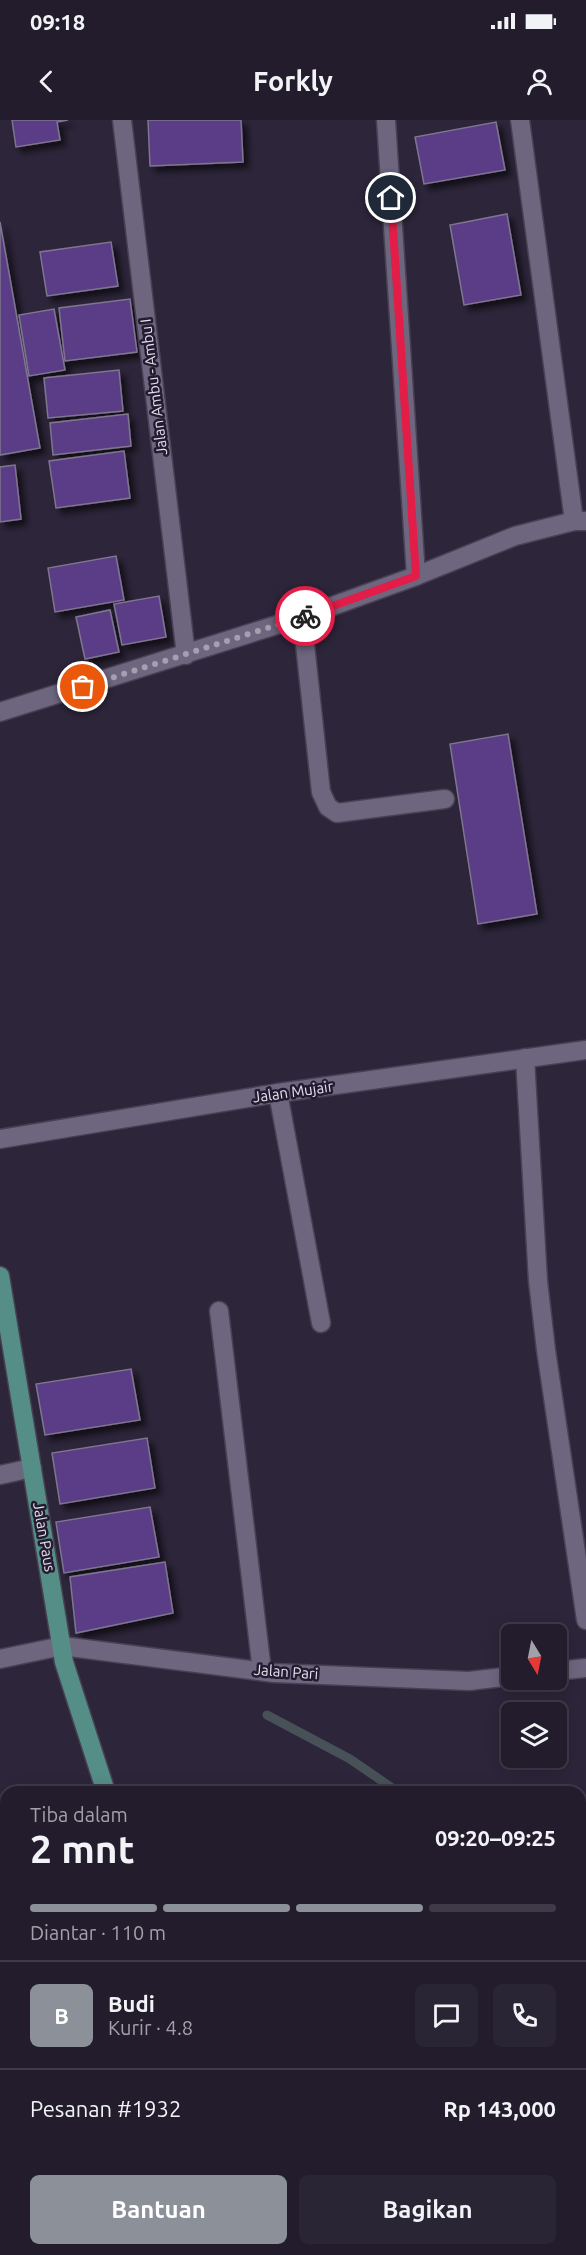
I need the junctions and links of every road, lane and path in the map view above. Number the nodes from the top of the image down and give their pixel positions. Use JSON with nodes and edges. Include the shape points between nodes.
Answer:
{"nodes":[{"id":1,"x":122,"y":120,"type":"edge"},
{"id":2,"x":386,"y":120,"type":"edge"},
{"id":3,"x":520,"y":120,"type":"edge"},
{"id":4,"x":580,"y":521,"type":"edge"},
{"id":5,"x":416,"y":576,"type":"junction"},
{"id":6,"x":302,"y":617,"type":"junction"},
{"id":7,"x":186,"y":655,"type":"junction"},
{"id":8,"x":0,"y":712,"type":"edge"},
{"id":9,"x":445,"y":799,"type":"dead end"},
{"id":10,"x":586,"y":1050,"type":"edge"},
{"id":11,"x":525,"y":1058,"type":"junction"},
{"id":12,"x":278,"y":1093,"type":"junction"},
{"id":13,"x":0,"y":1139,"type":"edge"},
{"id":14,"x":0,"y":1276,"type":"edge"},
{"id":15,"x":219,"y":1311,"type":"dead end"},
{"id":16,"x":321,"y":1323,"type":"dead end"},
{"id":17,"x":32,"y":1468,"type":"junction"},
{"id":18,"x":0,"y":1475,"type":"edge"},
{"id":19,"x":586,"y":1620,"type":"edge"},
{"id":20,"x":62,"y":1646,"type":"junction"},
{"id":21,"x":0,"y":1659,"type":"edge"},
{"id":22,"x":586,"y":1668,"type":"edge"},
{"id":23,"x":567,"y":1670,"type":"edge"},
{"id":24,"x":262,"y":1671,"type":"junction"},
{"id":25,"x":501,"y":1678,"type":"edge"},
{"id":26,"x":104,"y":1786,"type":"edge"}],
"edges":[{"from":1,"to":7,"type":"street","name":"Jalan Ambu - Ambu I"},
{"from":2,"to":5,"type":"street"},
{"from":3,"to":4,"type":"street"},
{"from":4,"to":5,"type":"street","via":[[515,536]]},
{"from":5,"to":6,"type":"street"},
{"from":6,"to":7,"type":"street"},
{"from":6,"to":9,"type":"street","via":[[321,792],[328,807],[337,813]]},
{"from":7,"to":8,"type":"street"},
{"from":10,"to":11,"type":"street","name":"Jalan Mujair"},
{"from":11,"to":12,"type":"street","name":"Jalan Mujair"},
{"from":11,"to":19,"type":"street","via":[[538,1281]]},
{"from":12,"to":13,"type":"street","name":"Jalan Mujair"},
{"from":12,"to":16,"type":"street"},
{"from":14,"to":17,"type":"main road","name":"Jalan Paus"},
{"from":15,"to":24,"type":"street"},
{"from":17,"to":18,"type":"street"},
{"from":17,"to":20,"type":"main road","name":"Jalan Paus"},
{"from":20,"to":21,"type":"street","name":"Jalan Pari"},
{"from":20,"to":24,"type":"street","name":"Jalan Pari"},
{"from":20,"to":26,"type":"main road","name":"Jalan Paus"},
{"from":22,"to":23,"type":"street"},
{"from":24,"to":25,"type":"street","name":"Jalan Pari","via":[[469,1681]]}]}
